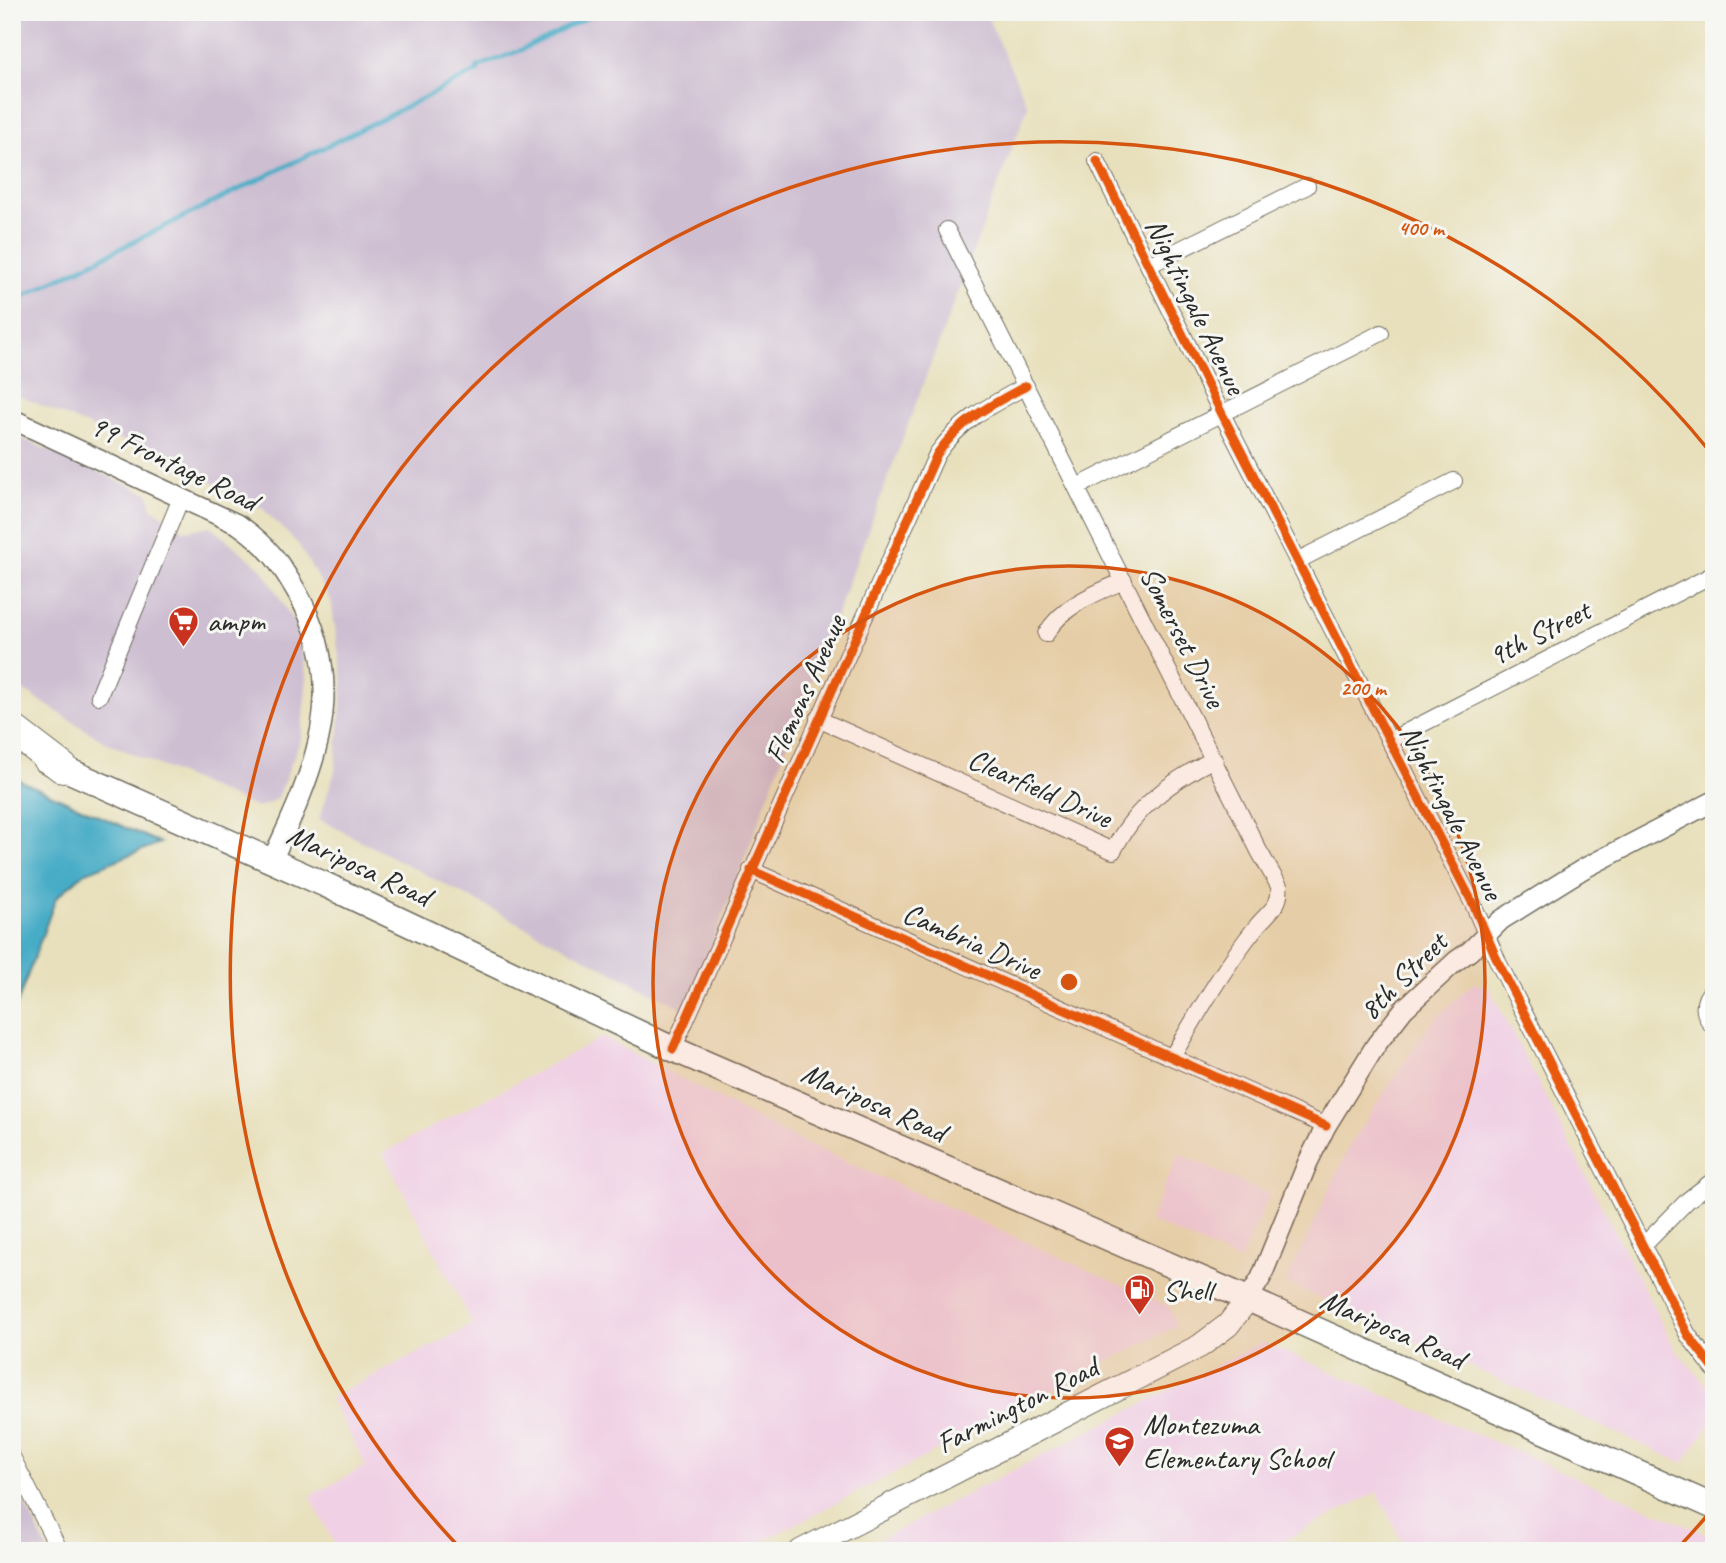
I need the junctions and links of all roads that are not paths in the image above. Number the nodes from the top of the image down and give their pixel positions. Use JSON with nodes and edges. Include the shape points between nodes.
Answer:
{"nodes":[{"id":1,"x":1097,"y":161,"type":"dead end"},
{"id":2,"x":1307,"y":186,"type":"dead end"},
{"id":3,"x":947,"y":230,"type":"dead end"},
{"id":4,"x":1149,"y":265,"type":"junction"},
{"id":5,"x":1381,"y":333,"type":"dead end"},
{"id":6,"x":1026,"y":386,"type":"junction"},
{"id":7,"x":1222,"y":414,"type":"junction"},
{"id":8,"x":12,"y":419,"type":"edge"},
{"id":9,"x":1454,"y":481,"type":"dead end"},
{"id":10,"x":1077,"y":487,"type":"junction"},
{"id":11,"x":181,"y":498,"type":"junction"},
{"id":12,"x":1297,"y":561,"type":"junction"},
{"id":13,"x":1714,"y":574,"type":"edge"},
{"id":14,"x":1124,"y":581,"type":"junction"},
{"id":15,"x":1046,"y":634,"type":"dead end"},
{"id":16,"x":99,"y":696,"type":"dead end"},
{"id":17,"x":818,"y":719,"type":"junction"},
{"id":18,"x":12,"y":729,"type":"edge"},
{"id":19,"x":1389,"y":741,"type":"junction"},
{"id":20,"x":12,"y":746,"type":"edge"},
{"id":21,"x":1213,"y":760,"type":"junction"},
{"id":22,"x":63,"y":768,"type":"junction"},
{"id":23,"x":1714,"y":801,"type":"edge"},
{"id":24,"x":272,"y":860,"type":"junction"},
{"id":25,"x":751,"y":870,"type":"junction"},
{"id":26,"x":1486,"y":935,"type":"junction"},
{"id":27,"x":1714,"y":988,"type":"edge"},
{"id":28,"x":1714,"y":1028,"type":"edge"},
{"id":29,"x":673,"y":1049,"type":"junction"},
{"id":30,"x":1172,"y":1057,"type":"junction"},
{"id":31,"x":1326,"y":1126,"type":"junction"},
{"id":32,"x":1714,"y":1180,"type":"edge"},
{"id":33,"x":1643,"y":1246,"type":"junction"},
{"id":34,"x":1248,"y":1299,"type":"junction"},
{"id":35,"x":1714,"y":1369,"type":"edge"},
{"id":36,"x":12,"y":1457,"type":"edge"},
{"id":37,"x":1714,"y":1507,"type":"edge"},
{"id":38,"x":60,"y":1551,"type":"edge"},
{"id":39,"x":801,"y":1551,"type":"edge"}],
"edges":[{"from":1,"to":4,"type":"street","name":"Nightingale Avenue"},
{"from":2,"to":4,"type":"street"},
{"from":3,"to":6,"type":"street","name":"Somerset Drive"},
{"from":4,"to":7,"type":"street","name":"Nightingale Avenue"},
{"from":5,"to":7,"type":"street"},
{"from":6,"to":10,"type":"street","name":"Somerset Drive"},
{"from":6,"to":17,"type":"street","name":"Flemons Avenue","via":[[974,415],[937,454]]},
{"from":7,"to":10,"type":"street"},
{"from":7,"to":12,"type":"street","name":"Nightingale Avenue"},
{"from":8,"to":11,"type":"street","name":"99 Frontage Road"},
{"from":9,"to":12,"type":"street"},
{"from":10,"to":14,"type":"street","name":"Somerset Drive"},
{"from":11,"to":16,"type":"street"},
{"from":11,"to":24,"type":"street","name":"99 Frontage Road","via":[[239,525],[282,565],[307,611],[323,661],[324,702],[315,756]]},
{"from":12,"to":19,"type":"street","name":"Nightingale Avenue"},
{"from":13,"to":19,"type":"street","name":"9th Street"},
{"from":14,"to":15,"type":"street","via":[[1085,598],[1052,623]]},
{"from":14,"to":21,"type":"street","name":"Somerset Drive"},
{"from":17,"to":21,"type":"street","name":"Clearfield Drive","via":[[1113,851],[1147,803]]},
{"from":17,"to":25,"type":"street","name":"Flemons Avenue"},
{"from":18,"to":22,"type":"highway"},
{"from":19,"to":26,"type":"street","name":"Nightingale Avenue"},
{"from":20,"to":22,"type":"main road","name":"Mariposa Road"},
{"from":21,"to":30,"type":"street","name":"Somerset Drive","via":[[1280,893],[1275,907],[1257,926]]},
{"from":22,"to":24,"type":"main road","name":"Mariposa Road"},
{"from":23,"to":26,"type":"street","name":"8th Street","via":[[1562,881],[1501,920]]},
{"from":24,"to":29,"type":"main road","name":"Mariposa Road"},
{"from":25,"to":29,"type":"street","name":"Flemons Avenue"},
{"from":25,"to":30,"type":"street","name":"Cambria Drive"},
{"from":26,"to":31,"type":"street","name":"8th Street","via":[[1404,1009]]},
{"from":26,"to":33,"type":"street","name":"Nightingale Avenue"},
{"from":27,"to":28,"type":"street","via":[[1707,994],[1704,1010]]},
{"from":29,"to":34,"type":"main road","name":"Mariposa Road"},
{"from":30,"to":31,"type":"street","name":"Cambria Drive"},
{"from":31,"to":34,"type":"street","name":"8th Street"},
{"from":32,"to":33,"type":"street"},
{"from":33,"to":35,"type":"street","name":"Nightingale Avenue","via":[[1688,1335]]},
{"from":34,"to":37,"type":"main road","name":"Mariposa Road"},
{"from":34,"to":39,"type":"main road","name":"Farmington Road","via":[[1228,1325],[1200,1346]]},
{"from":36,"to":38,"type":"street"}]}
